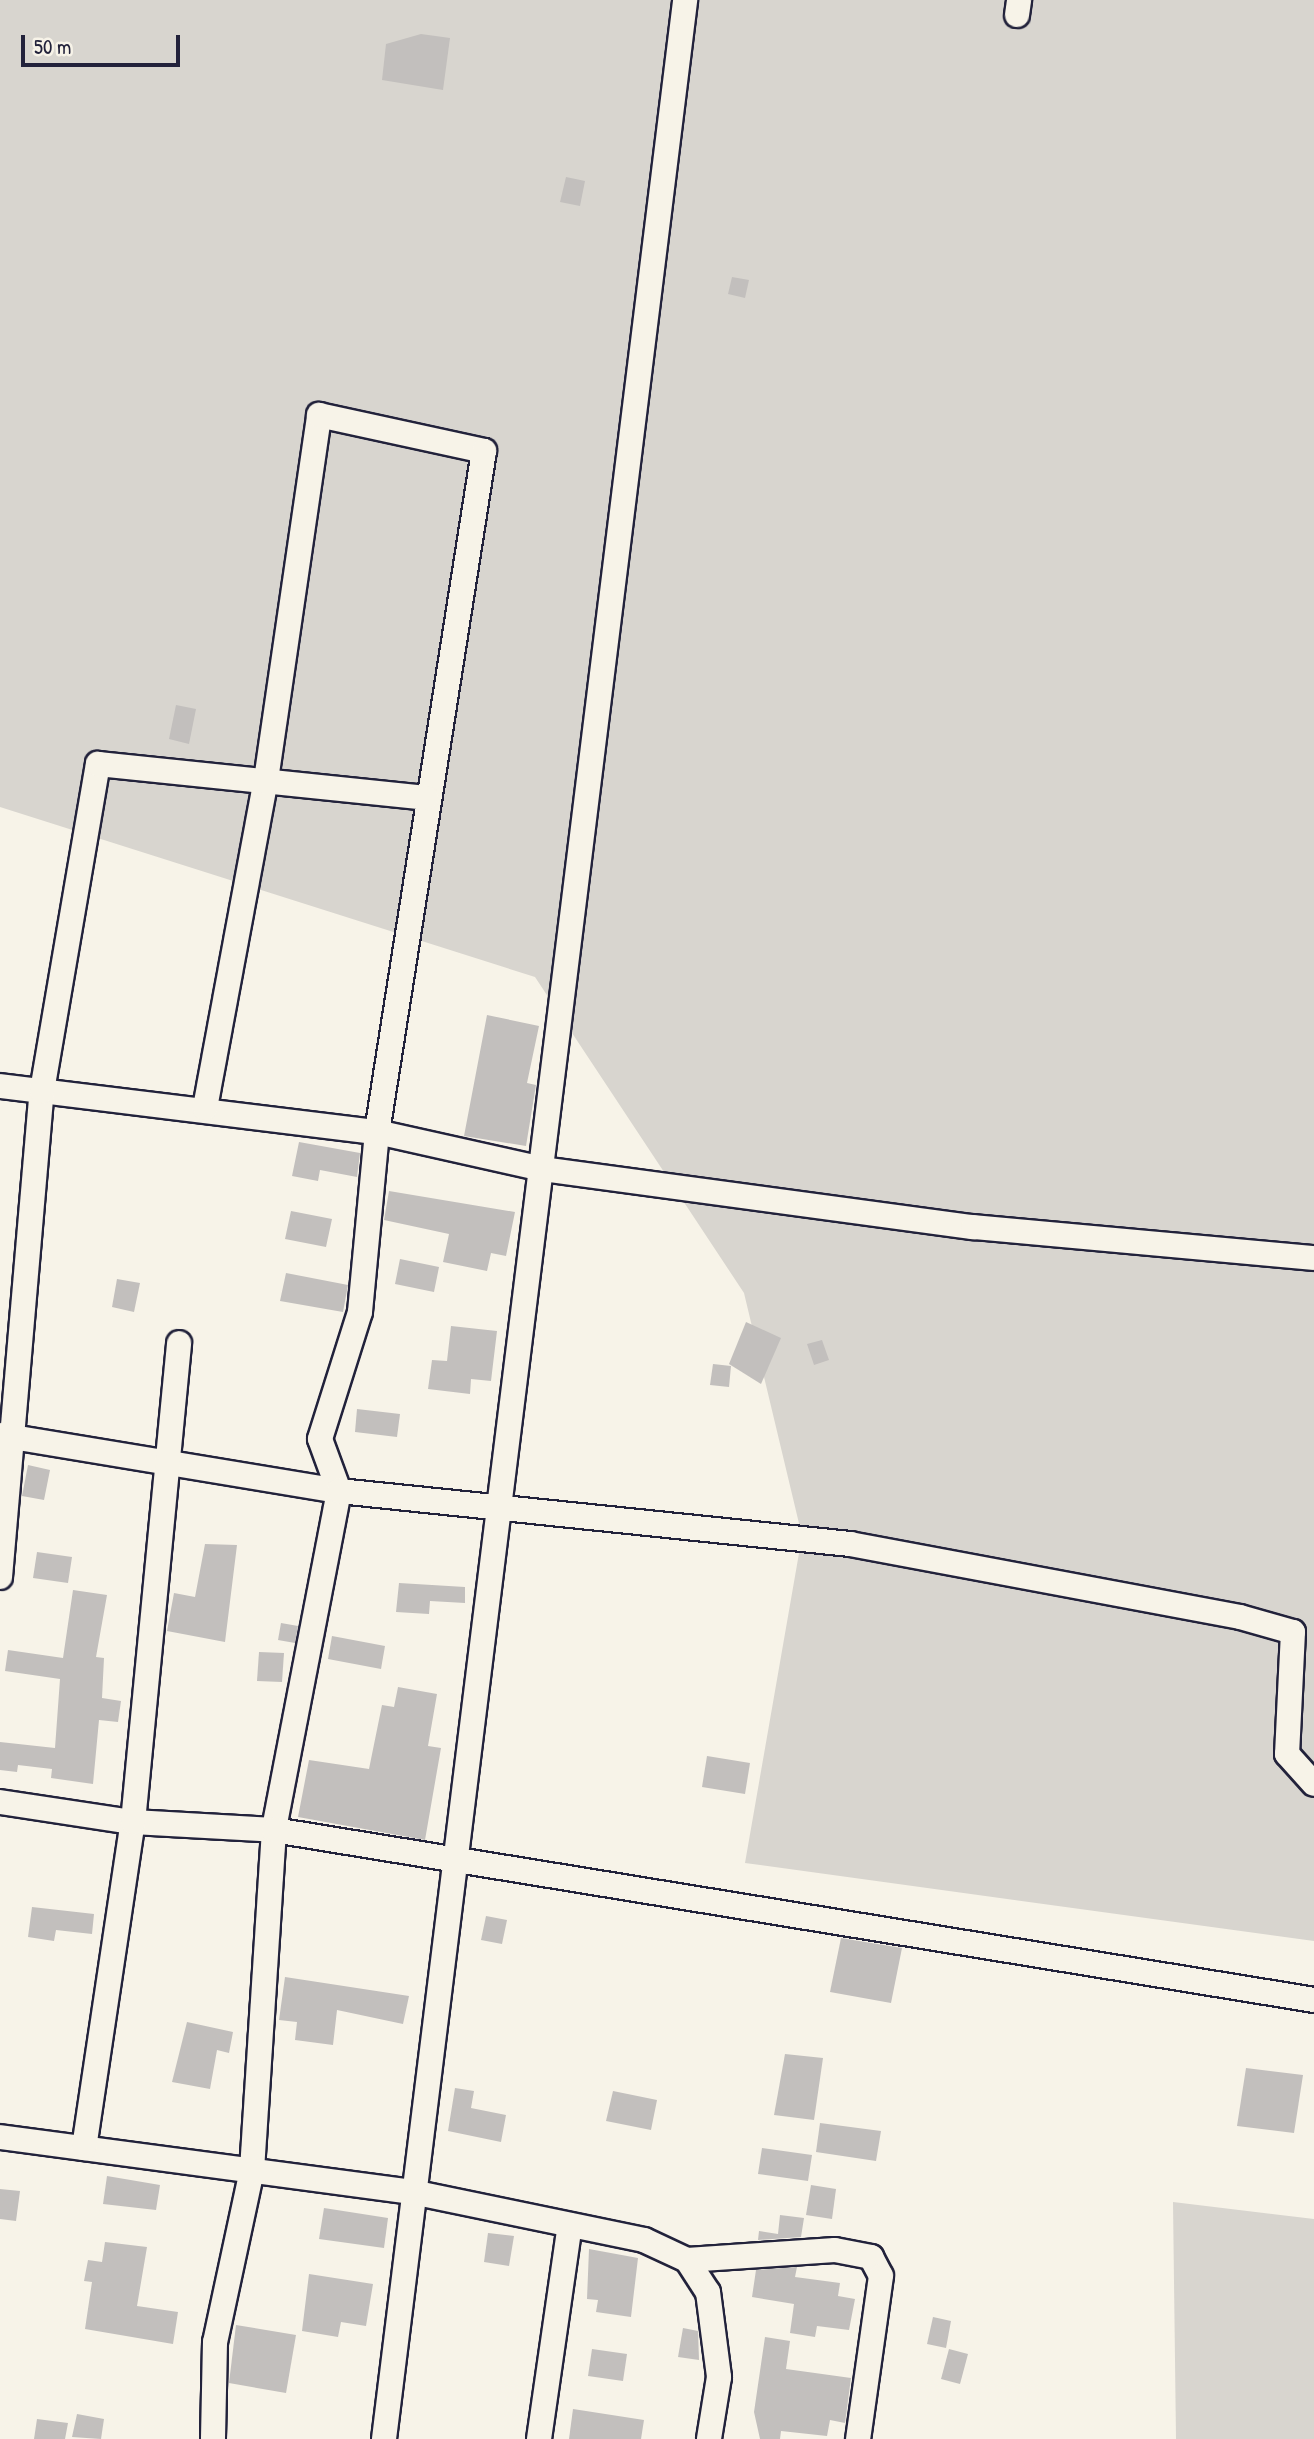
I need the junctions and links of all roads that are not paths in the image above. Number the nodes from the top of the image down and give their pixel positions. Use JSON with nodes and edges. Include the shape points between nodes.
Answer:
{"nodes":[{"id":1,"x":685,"y":0,"type":"edge"},
{"id":2,"x":266,"y":780,"type":"junction"},
{"id":3,"x":426,"y":798,"type":"junction"},
{"id":4,"x":0,"y":1086,"type":"edge"},
{"id":5,"x":42,"y":1091,"type":"junction"},
{"id":6,"x":205,"y":1108,"type":"junction"},
{"id":7,"x":377,"y":1132,"type":"junction"},
{"id":8,"x":542,"y":1169,"type":"junction"},
{"id":9,"x":1314,"y":1258,"type":"edge"},
{"id":10,"x":179,"y":1343,"type":"dead end"},
{"id":11,"x":7,"y":1436,"type":"edge"},
{"id":12,"x":167,"y":1460,"type":"junction"},
{"id":13,"x":339,"y":1491,"type":"junction"},
{"id":14,"x":500,"y":1505,"type":"junction"},
{"id":15,"x":0,"y":1577,"type":"edge"},
{"id":16,"x":1314,"y":1784,"type":"edge"},
{"id":17,"x":0,"y":1802,"type":"edge"},
{"id":18,"x":133,"y":1822,"type":"junction"},
{"id":19,"x":274,"y":1830,"type":"junction"},
{"id":20,"x":457,"y":1858,"type":"junction"},
{"id":21,"x":1314,"y":2000,"type":"edge"},
{"id":22,"x":0,"y":2137,"type":"edge"},
{"id":23,"x":84,"y":2148,"type":"junction"},
{"id":24,"x":252,"y":2170,"type":"junction"},
{"id":25,"x":417,"y":2193,"type":"junction"},
{"id":26,"x":570,"y":2225,"type":"junction"},
{"id":27,"x":687,"y":2260,"type":"junction"},
{"id":28,"x":213,"y":2439,"type":"edge"},
{"id":29,"x":384,"y":2439,"type":"edge"},
{"id":30,"x":539,"y":2439,"type":"edge"},
{"id":31,"x":709,"y":2439,"type":"edge"},
{"id":32,"x":859,"y":2439,"type":"edge"}],
"edges":[{"from":1,"to":8,"type":"street"},
{"from":2,"to":3,"type":"street"},
{"from":2,"to":3,"type":"street","via":[[319,415],[484,451]]},
{"from":2,"to":5,"type":"street","via":[[98,764]]},
{"from":2,"to":6,"type":"street"},
{"from":3,"to":7,"type":"street"},
{"from":4,"to":5,"type":"street"},
{"from":5,"to":6,"type":"street"},
{"from":5,"to":11,"type":"street"},
{"from":6,"to":7,"type":"street"},
{"from":7,"to":8,"type":"street"},
{"from":7,"to":13,"type":"street","via":[[360,1312],[320,1439]]},
{"from":8,"to":9,"type":"street","via":[[973,1227]]},
{"from":8,"to":14,"type":"street"},
{"from":10,"to":12,"type":"street"},
{"from":11,"to":12,"type":"street"},
{"from":11,"to":15,"type":"street"},
{"from":12,"to":13,"type":"street"},
{"from":12,"to":18,"type":"street"},
{"from":13,"to":14,"type":"street"},
{"from":13,"to":19,"type":"street"},
{"from":14,"to":16,"type":"street","via":[[850,1544],[1293,1632],[1287,1754]]},
{"from":14,"to":20,"type":"street"},
{"from":17,"to":18,"type":"street"},
{"from":18,"to":19,"type":"street"},
{"from":18,"to":23,"type":"street"},
{"from":19,"to":20,"type":"street"},
{"from":19,"to":24,"type":"street"},
{"from":20,"to":21,"type":"street"},
{"from":20,"to":25,"type":"street"},
{"from":22,"to":23,"type":"street"},
{"from":23,"to":24,"type":"street"},
{"from":24,"to":25,"type":"street"},
{"from":24,"to":28,"type":"street","via":[[215,2342]]},
{"from":25,"to":26,"type":"street"},
{"from":25,"to":29,"type":"street"},
{"from":26,"to":27,"type":"street","via":[[644,2240]]},
{"from":26,"to":30,"type":"street"},
{"from":27,"to":31,"type":"street","via":[[708,2292],[719,2377]]},
{"from":27,"to":32,"type":"street","via":[[835,2250],[872,2257],[881,2276]]}]}
